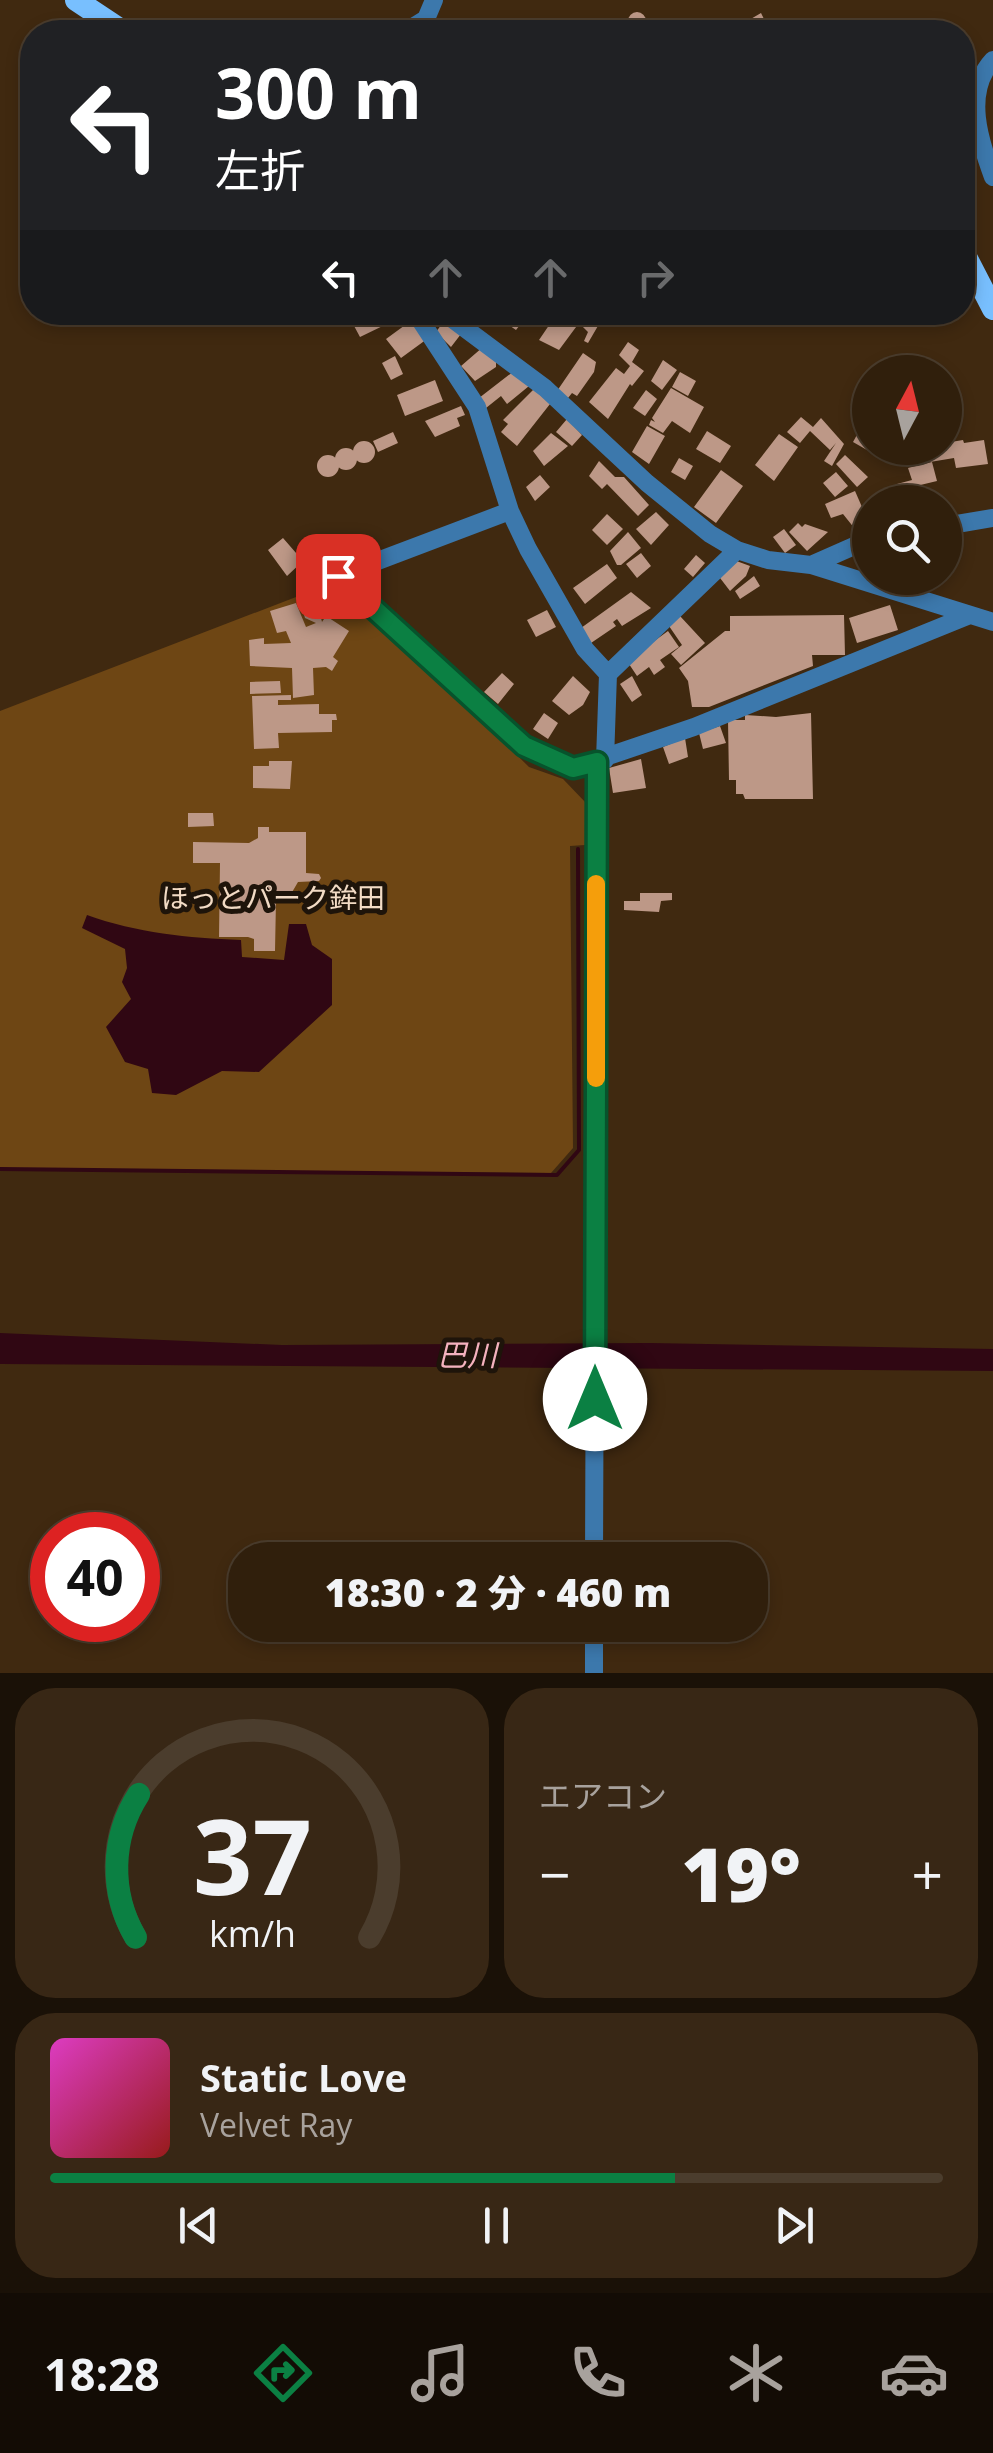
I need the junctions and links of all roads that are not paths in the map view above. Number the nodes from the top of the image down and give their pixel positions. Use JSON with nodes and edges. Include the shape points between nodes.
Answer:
{"nodes":[{"id":1,"x":76,"y":0,"type":"edge"},
{"id":2,"x":104,"y":20,"type":"edge"},
{"id":3,"x":993,"y":60,"type":"edge"},
{"id":4,"x":993,"y":178,"type":"edge"},
{"id":5,"x":975,"y":272,"type":"edge"},
{"id":6,"x":992,"y":302,"type":"edge"},
{"id":7,"x":423,"y":325,"type":"edge"},
{"id":8,"x":459,"y":325,"type":"edge"},
{"id":9,"x":510,"y":511,"type":"junction"},
{"id":10,"x":993,"y":518,"type":"edge"},
{"id":11,"x":962,"y":523,"type":"edge"},
{"id":12,"x":852,"y":547,"type":"edge"},
{"id":13,"x":737,"y":550,"type":"junction"},
{"id":14,"x":811,"y":565,"type":"junction"},
{"id":15,"x":970,"y":615,"type":"junction"},
{"id":16,"x":993,"y":622,"type":"edge"},
{"id":17,"x":608,"y":674,"type":"junction"},
{"id":18,"x":601,"y":761,"type":"junction"},
{"id":19,"x":594,"y":1542,"type":"edge"},
{"id":20,"x":594,"y":1642,"type":"edge"},
{"id":21,"x":594,"y":1673,"type":"edge"}],
"edges":[{"from":1,"to":2,"type":"main road"},
{"from":3,"to":4,"type":"street","via":[[977,102]]},
{"from":5,"to":6,"type":"main road"},
{"from":7,"to":9,"type":"street","via":[[477,407]]},
{"from":8,"to":13,"type":"street"},
{"from":9,"to":17,"type":"street","via":[[584,648]]},
{"from":9,"to":18,"type":"street","via":[[338,576],[524,746],[573,768]]},
{"from":10,"to":11,"type":"street"},
{"from":12,"to":14,"type":"street"},
{"from":13,"to":14,"type":"street"},
{"from":13,"to":17,"type":"street"},
{"from":14,"to":15,"type":"street"},
{"from":15,"to":16,"type":"street"},
{"from":15,"to":18,"type":"street"},
{"from":17,"to":18,"type":"street"},
{"from":18,"to":19,"type":"street"},
{"from":20,"to":21,"type":"street"}]}
